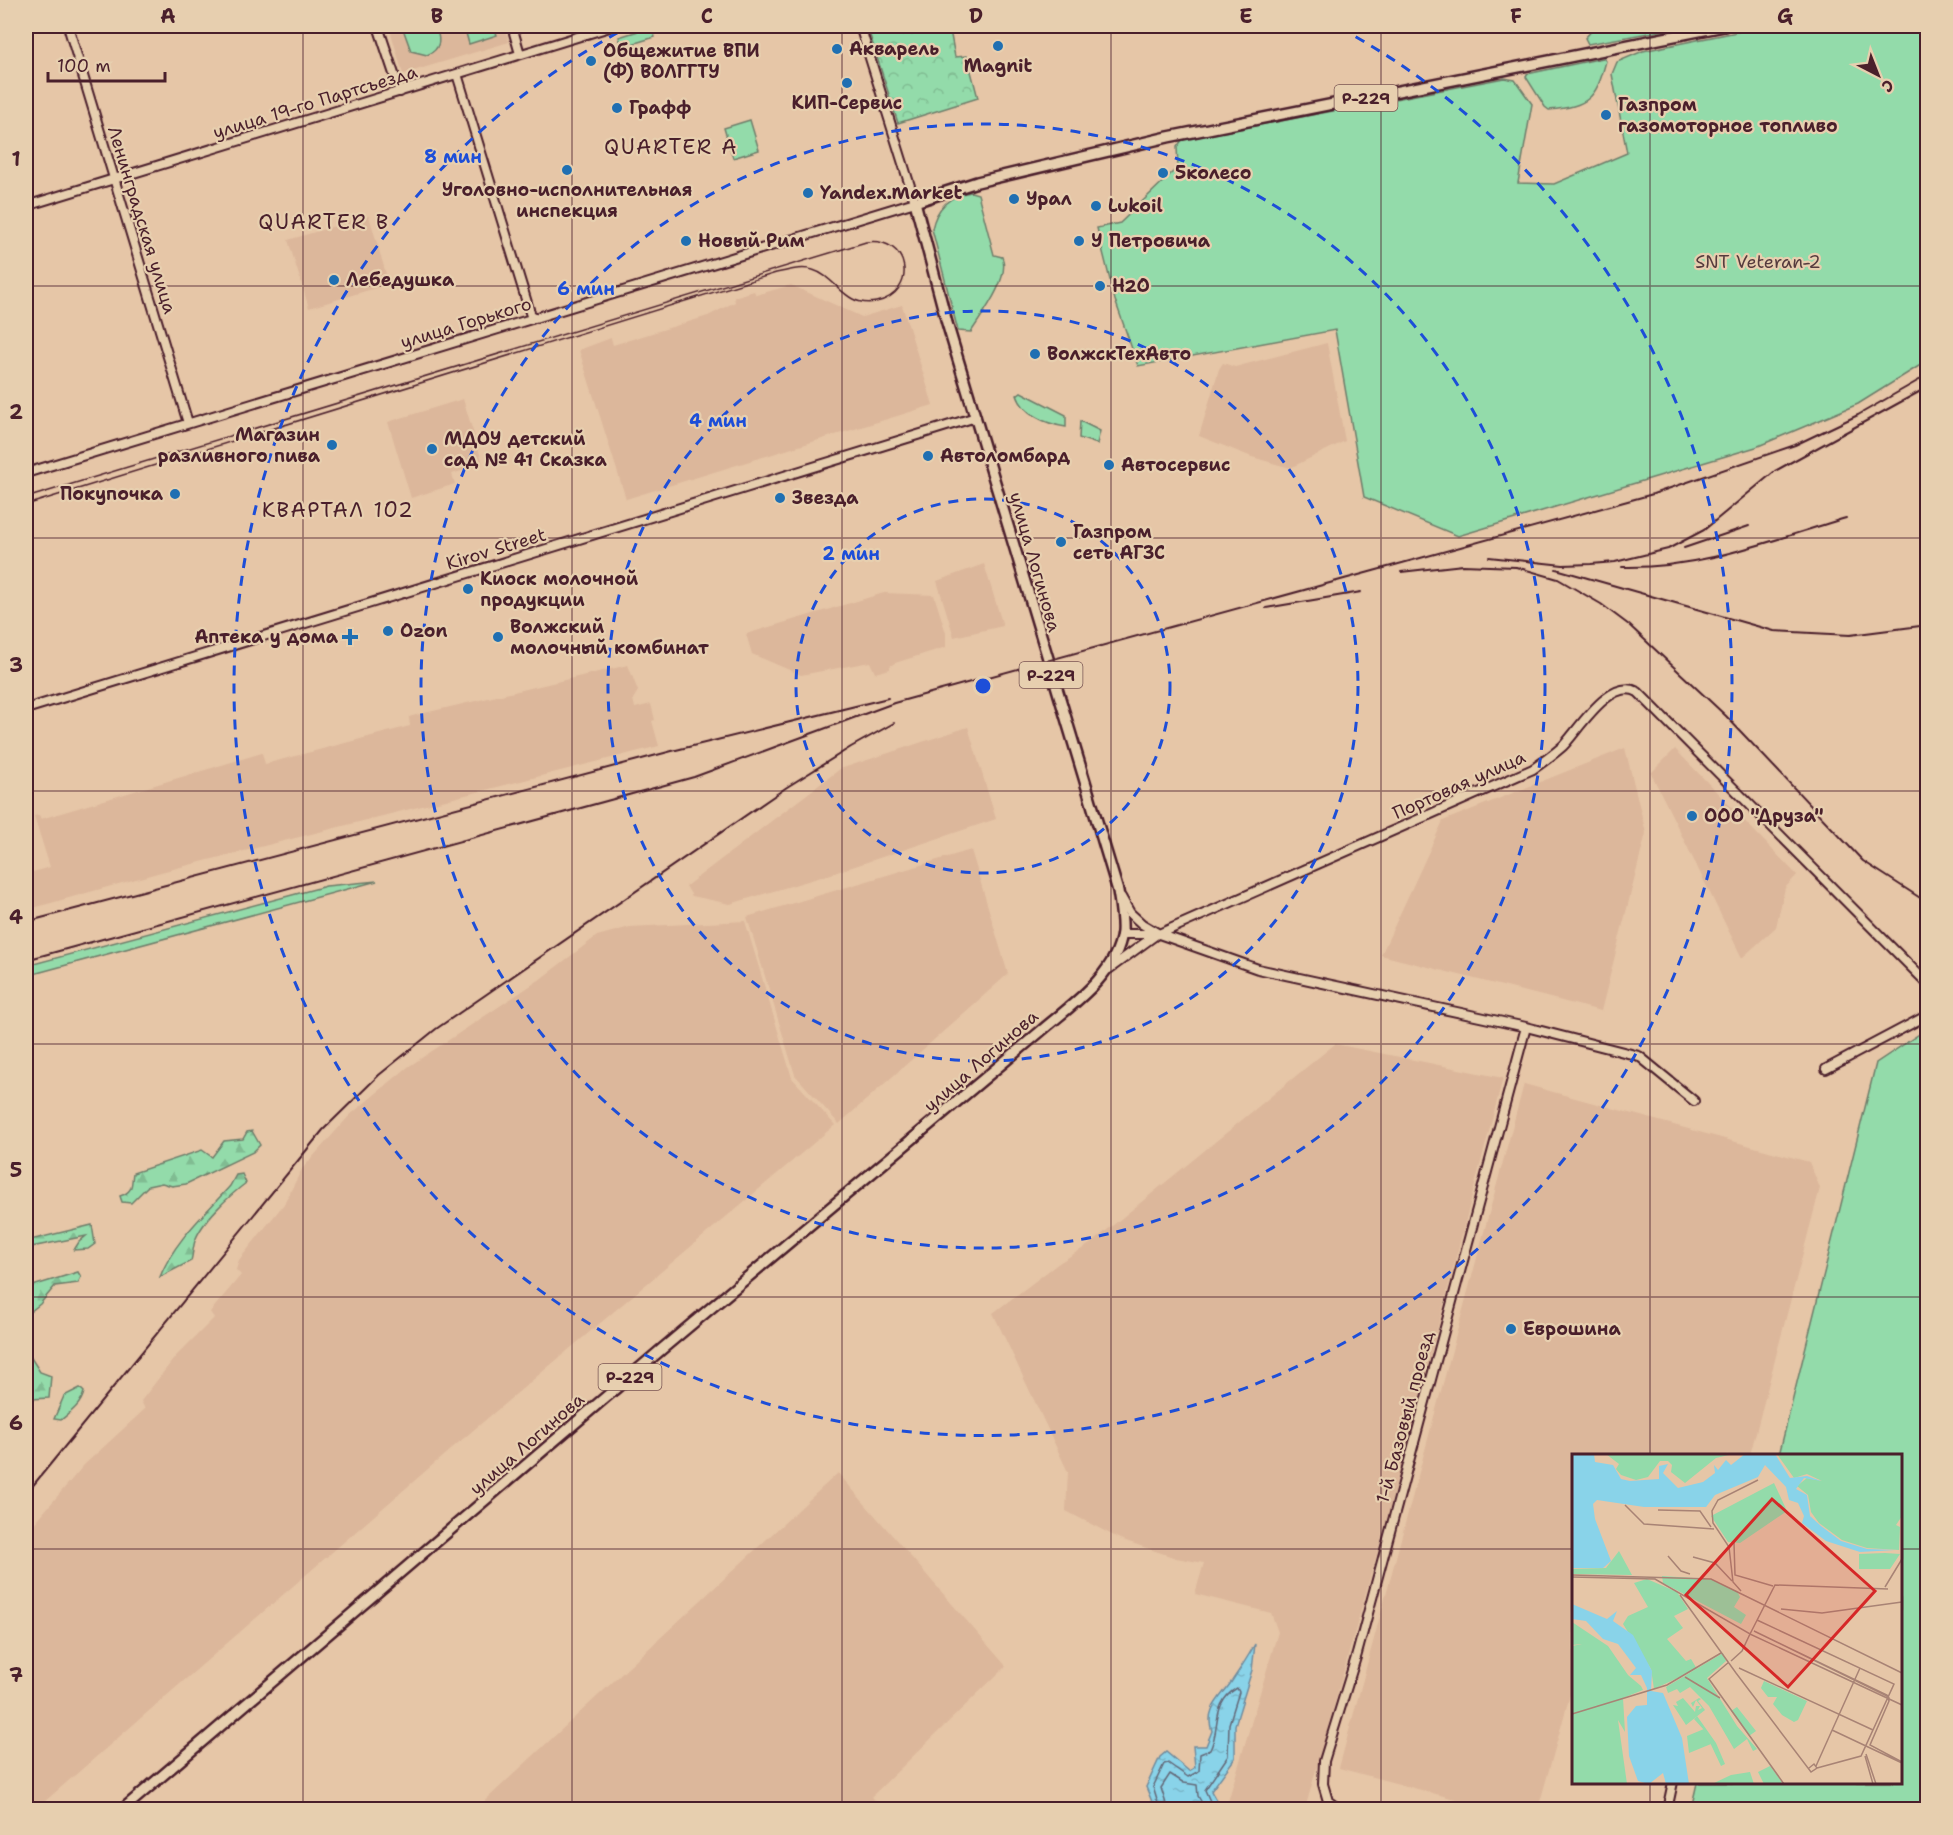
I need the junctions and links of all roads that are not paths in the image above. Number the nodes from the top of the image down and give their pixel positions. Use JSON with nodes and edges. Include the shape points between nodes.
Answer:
{"nodes":[{"id":1,"x":68,"y":26,"type":"edge"},
{"id":2,"x":378,"y":26,"type":"edge"},
{"id":3,"x":512,"y":26,"type":"edge"},
{"id":4,"x":613,"y":26,"type":"edge"},
{"id":5,"x":860,"y":26,"type":"edge"},
{"id":6,"x":1724,"y":26,"type":"edge"},
{"id":7,"x":520,"y":54,"type":"junction"},
{"id":8,"x":457,"y":74,"type":"junction"},
{"id":9,"x":400,"y":92,"type":"junction"},
{"id":10,"x":114,"y":179,"type":"junction"},
{"id":11,"x":915,"y":202,"type":"junction"},
{"id":12,"x":26,"y":206,"type":"edge"},
{"id":13,"x":532,"y":319,"type":"junction"},
{"id":14,"x":976,"y":417,"type":"junction"},
{"id":15,"x":188,"y":423,"type":"junction"},
{"id":16,"x":26,"y":473,"type":"edge"},
{"id":17,"x":26,"y":709,"type":"edge"},
{"id":18,"x":1118,"y":891,"type":"junction"},
{"id":19,"x":1122,"y":934,"type":"junction"},
{"id":20,"x":1159,"y":934,"type":"junction"},
{"id":21,"x":1102,"y":974,"type":"junction"},
{"id":22,"x":1928,"y":984,"type":"edge"},
{"id":23,"x":1928,"y":1015,"type":"edge"},
{"id":24,"x":1526,"y":1027,"type":"junction"},
{"id":25,"x":1826,"y":1069,"type":"dead end"},
{"id":26,"x":1694,"y":1101,"type":"dead end"},
{"id":27,"x":1672,"y":1784,"type":"edge"},
{"id":28,"x":122,"y":1809,"type":"edge"},
{"id":29,"x":1337,"y":1809,"type":"edge"},
{"id":30,"x":1354,"y":1809,"type":"edge"},
{"id":31,"x":1667,"y":1809,"type":"edge"}],
"edges":[{"from":1,"to":10,"type":"street","name":"Ленинградская улица"},
{"from":2,"to":9,"type":"street"},
{"from":3,"to":7,"type":"street"},
{"from":4,"to":7,"type":"street","name":"улица 19-го Партсъезда"},
{"from":5,"to":11,"type":"street","name":"улица Логинова"},
{"from":6,"to":11,"type":"main road","number":"Р-229","via":[[1168,137],[988,179]]},
{"from":7,"to":8,"type":"street","name":"улица 19-го Партсъезда"},
{"from":8,"to":9,"type":"street","name":"улица 19-го Партсъезда"},
{"from":8,"to":13,"type":"street"},
{"from":9,"to":10,"type":"street","name":"улица 19-го Партсъезда"},
{"from":10,"to":12,"type":"street","name":"улица 19-го Партсъезда"},
{"from":10,"to":15,"type":"street","name":"Ленинградская улица"},
{"from":11,"to":13,"type":"street","name":"улица Горького"},
{"from":11,"to":14,"type":"main road","name":"улица Логинова","number":"Р-229"},
{"from":13,"to":15,"type":"street","name":"улица Горького"},
{"from":14,"to":17,"type":"street","name":"Kirov Street"},
{"from":14,"to":18,"type":"main road","name":"улица Логинова","number":"Р-229"},
{"from":15,"to":16,"type":"street","name":"улица Горького"},
{"from":18,"to":19,"type":"main road","name":"улица Логинова","number":"Р-229"},
{"from":18,"to":20,"type":"street","via":[[1130,913]]},
{"from":19,"to":20,"type":"street","name":"Портовая улица"},
{"from":19,"to":21,"type":"main road","name":"улица Логинова","number":"Р-229"},
{"from":20,"to":21,"type":"street"},
{"from":20,"to":22,"type":"street","name":"Портовая улица","via":[[1533,769],[1562,747],[1604,700],[1626,688],[1638,692]]},
{"from":20,"to":24,"type":"street","via":[[1258,969]]},
{"from":21,"to":28,"type":"main road","name":"улица Логинова","number":"Р-229","via":[[1076,1001],[908,1145]]},
{"from":23,"to":25,"type":"street"},
{"from":24,"to":26,"type":"street","via":[[1639,1056]]},
{"from":24,"to":29,"type":"street","name":"1-й Базовый проезд","via":[[1360,1642],[1324,1761],[1323,1784],[1328,1801]]},
{"from":27,"to":31,"type":"street"},
{"from":29,"to":30,"type":"street"}]}
